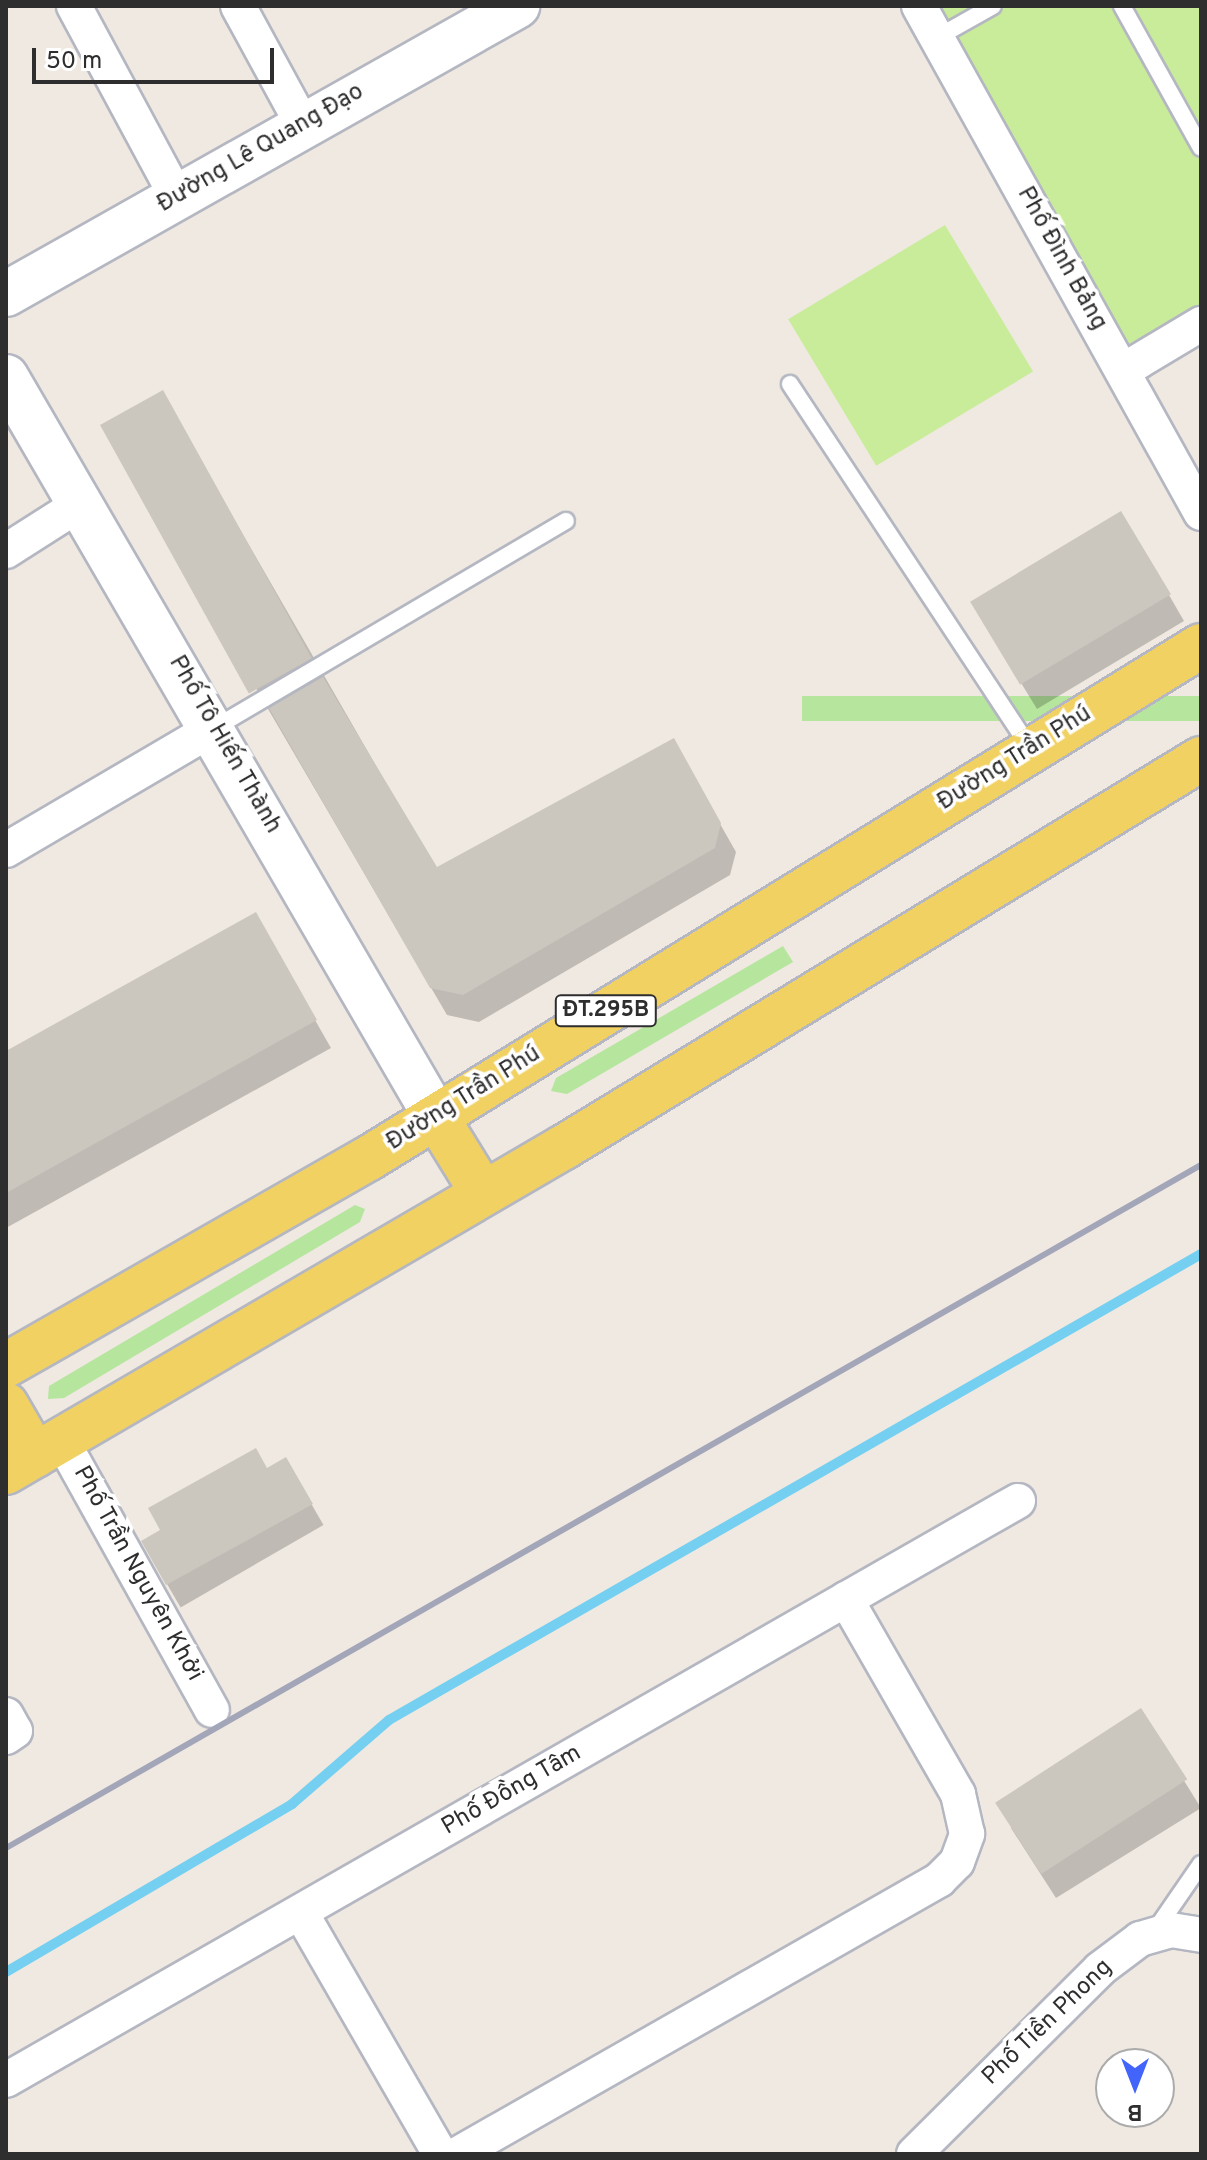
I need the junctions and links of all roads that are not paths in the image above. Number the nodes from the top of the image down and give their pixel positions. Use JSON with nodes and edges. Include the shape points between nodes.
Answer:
{"nodes":[{"id":1,"x":74,"y":6,"type":"edge"},
{"id":2,"x":238,"y":6,"type":"edge"},
{"id":3,"x":517,"y":6,"type":"edge"},
{"id":4,"x":919,"y":6,"type":"edge"},
{"id":5,"x":993,"y":6,"type":"edge"},
{"id":6,"x":1122,"y":6,"type":"edge"},
{"id":7,"x":936,"y":38,"type":"junction"},
{"id":8,"x":303,"y":125,"type":"junction"},
{"id":9,"x":1201,"y":148,"type":"edge"},
{"id":10,"x":177,"y":197,"type":"junction"},
{"id":11,"x":6,"y":294,"type":"edge"},
{"id":12,"x":1201,"y":324,"type":"edge"},
{"id":13,"x":1124,"y":370,"type":"junction"},
{"id":14,"x":6,"y":377,"type":"edge"},
{"id":15,"x":790,"y":384,"type":"dead end"},
{"id":16,"x":83,"y":502,"type":"junction"},
{"id":17,"x":1201,"y":513,"type":"edge"},
{"id":18,"x":566,"y":521,"type":"dead end"},
{"id":19,"x":6,"y":551,"type":"edge"},
{"id":20,"x":1201,"y":646,"type":"edge"},
{"id":21,"x":216,"y":727,"type":"junction"},
{"id":22,"x":1030,"y":749,"type":"junction"},
{"id":23,"x":1201,"y":759,"type":"edge"},
{"id":24,"x":6,"y":850,"type":"edge"},
{"id":25,"x":436,"y":1117,"type":"junction"},
{"id":26,"x":483,"y":1193,"type":"junction"},
{"id":27,"x":6,"y":1365,"type":"edge"},
{"id":28,"x":6,"y":1405,"type":"edge"},
{"id":29,"x":34,"y":1456,"type":"edge"},
{"id":30,"x":1018,"y":1501,"type":"dead end"},
{"id":31,"x":846,"y":1599,"type":"junction"},
{"id":32,"x":212,"y":1710,"type":"dead end"},
{"id":33,"x":6,"y":1715,"type":"edge"},
{"id":34,"x":6,"y":1737,"type":"edge"},
{"id":35,"x":1201,"y":1864,"type":"edge"},
{"id":36,"x":301,"y":1913,"type":"junction"},
{"id":37,"x":1201,"y":1935,"type":"edge"},
{"id":38,"x":1151,"y":1936,"type":"junction"},
{"id":39,"x":6,"y":2080,"type":"edge"},
{"id":40,"x":440,"y":2154,"type":"edge"},
{"id":41,"x":458,"y":2154,"type":"edge"},
{"id":42,"x":914,"y":2154,"type":"edge"}],
"edges":[{"from":1,"to":10,"type":"street"},
{"from":2,"to":8,"type":"street"},
{"from":3,"to":8,"type":"street","name":"Đường Lê Quang Đạo"},
{"from":4,"to":7,"type":"street","name":"Phố Đình Bảng"},
{"from":5,"to":7,"type":"lane"},
{"from":6,"to":9,"type":"lane"},
{"from":7,"to":13,"type":"street","name":"Phố Đình Bảng"},
{"from":8,"to":10,"type":"street","name":"Đường Lê Quang Đạo"},
{"from":10,"to":11,"type":"street","name":"Đường Lê Quang Đạo"},
{"from":12,"to":13,"type":"street"},
{"from":13,"to":17,"type":"street","name":"Phố Đình Bảng"},
{"from":14,"to":16,"type":"street","name":"Phố Tô Hiến Thành"},
{"from":15,"to":22,"type":"lane"},
{"from":16,"to":19,"type":"street"},
{"from":16,"to":21,"type":"street","name":"Phố Tô Hiến Thành"},
{"from":18,"to":21,"type":"lane"},
{"from":20,"to":22,"type":"main road","name":"Đường Trần Phú","number":"ĐT.295B"},
{"from":21,"to":24,"type":"street"},
{"from":21,"to":25,"type":"street","name":"Phố Tô Hiến Thành"},
{"from":22,"to":25,"type":"main road","name":"Đường Trần Phú","number":"ĐT.295B"},
{"from":23,"to":26,"type":"main road"},
{"from":25,"to":26,"type":"main road"},
{"from":25,"to":27,"type":"main road","name":"Đường Trần Phú","number":"ĐT.295B"},
{"from":26,"to":29,"type":"main road"},
{"from":28,"to":29,"type":"main road"},
{"from":29,"to":32,"type":"street","name":"Phố Trần Nguyên Khởi"},
{"from":30,"to":31,"type":"street","name":"Phố Đồng Tâm"},
{"from":31,"to":36,"type":"street","name":"Phố Đồng Tâm"},
{"from":31,"to":41,"type":"street","via":[[958,1794],[967,1834],[957,1862],[939,1880]]},
{"from":33,"to":34,"type":"street","via":[[15,1731]]},
{"from":35,"to":38,"type":"lane","via":[[1168,1902]]},
{"from":36,"to":39,"type":"street","name":"Phố Đồng Tâm"},
{"from":36,"to":40,"type":"street"},
{"from":37,"to":38,"type":"street"},
{"from":38,"to":42,"type":"street","name":"Phố Tiền Phong","via":[[1100,1969]]}]}
